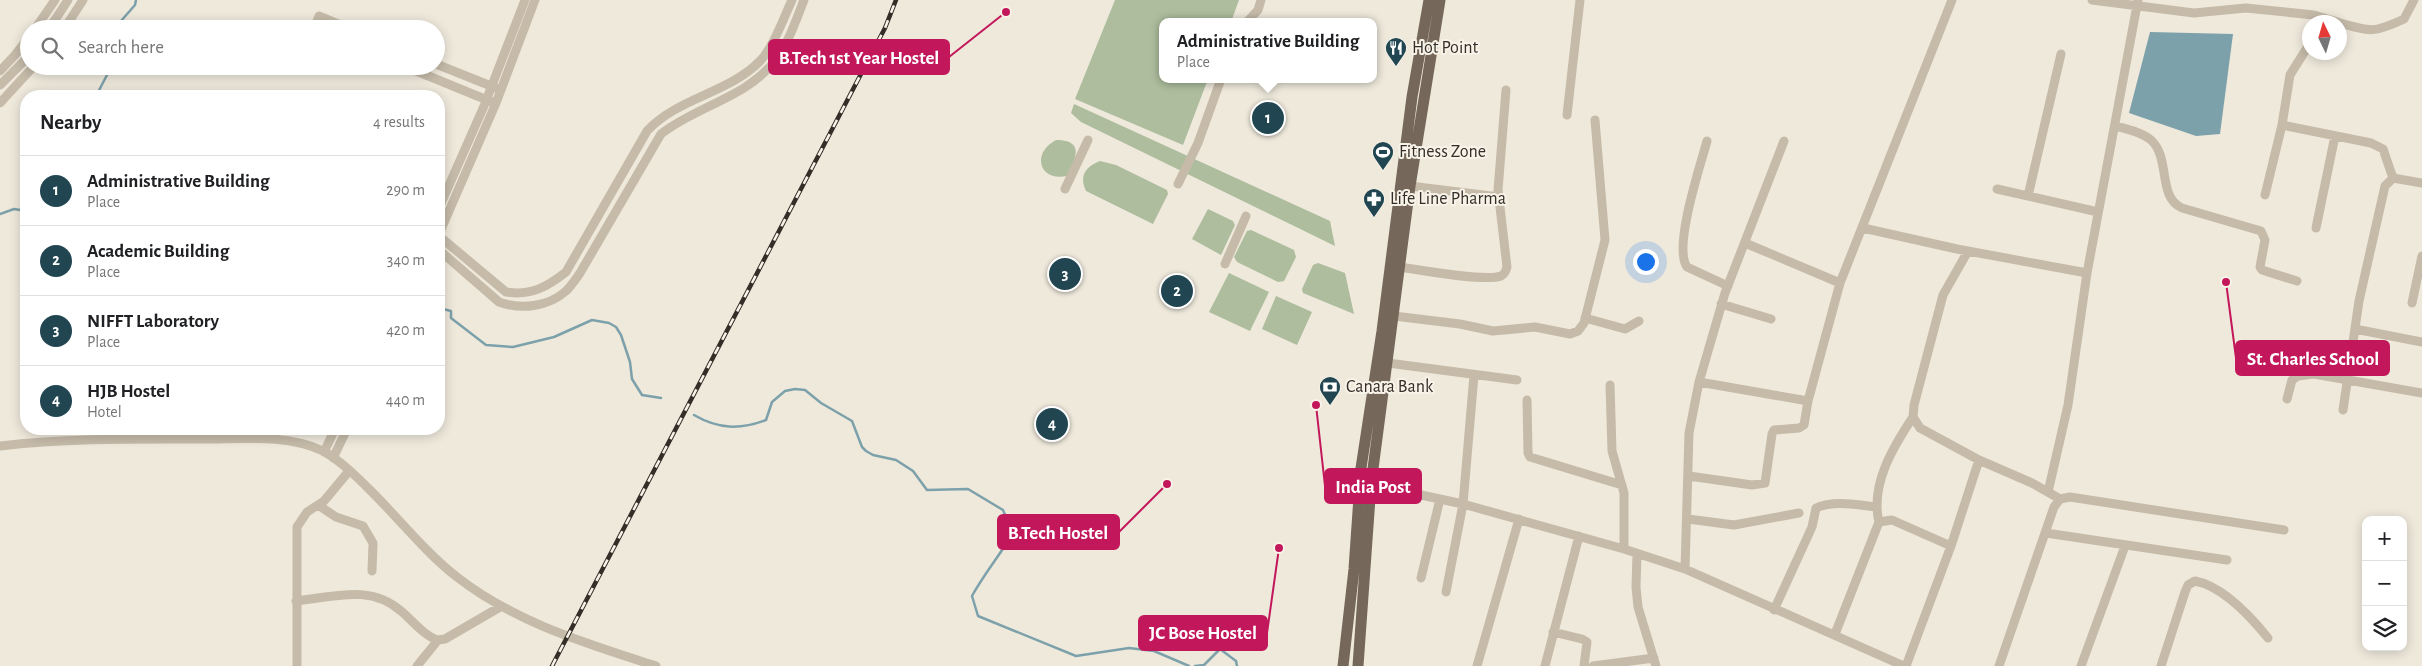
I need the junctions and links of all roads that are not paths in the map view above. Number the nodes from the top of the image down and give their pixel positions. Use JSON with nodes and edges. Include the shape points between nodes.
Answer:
{"nodes":[{"id":1,"x":55,"y":0,"type":"edge"},
{"id":2,"x":68,"y":0,"type":"edge"},
{"id":3,"x":83,"y":0,"type":"edge"},
{"id":4,"x":525,"y":0,"type":"edge"},
{"id":5,"x":535,"y":0,"type":"edge"},
{"id":6,"x":792,"y":0,"type":"edge"},
{"id":7,"x":804,"y":0,"type":"edge"},
{"id":8,"x":1261,"y":0,"type":"edge"},
{"id":9,"x":1429,"y":0,"type":"edge"},
{"id":10,"x":1440,"y":0,"type":"edge"},
{"id":11,"x":1580,"y":0,"type":"edge"},
{"id":12,"x":1952,"y":0,"type":"edge"},
{"id":13,"x":2092,"y":0,"type":"edge"},
{"id":14,"x":2414,"y":0,"type":"edge"},
{"id":15,"x":2138,"y":3,"type":"edge"},
{"id":16,"x":2302,"y":17,"type":"edge"},
{"id":17,"x":1251,"y":18,"type":"edge"},
{"id":18,"x":41,"y":20,"type":"edge"},
{"id":19,"x":55,"y":20,"type":"edge"},
{"id":20,"x":70,"y":20,"type":"edge"},
{"id":21,"x":317,"y":20,"type":"edge"},
{"id":22,"x":329,"y":20,"type":"edge"},
{"id":23,"x":2347,"y":25,"type":"edge"},
{"id":24,"x":20,"y":49,"type":"edge"},
{"id":25,"x":2061,"y":54,"type":"dead end"},
{"id":26,"x":2302,"y":55,"type":"edge"},
{"id":27,"x":20,"y":65,"type":"edge"},
{"id":28,"x":445,"y":68,"type":"edge"},
{"id":29,"x":0,"y":71,"type":"edge"},
{"id":30,"x":26,"y":75,"type":"edge"},
{"id":31,"x":426,"y":75,"type":"edge"},
{"id":32,"x":1220,"y":83,"type":"edge"},
{"id":33,"x":0,"y":85,"type":"edge"},
{"id":34,"x":496,"y":88,"type":"junction"},
{"id":35,"x":1506,"y":90,"type":"dead end"},
{"id":36,"x":487,"y":100,"type":"junction"},
{"id":37,"x":0,"y":103,"type":"edge"},
{"id":38,"x":496,"y":103,"type":"junction"},
{"id":39,"x":1567,"y":115,"type":"dead end"},
{"id":40,"x":1594,"y":120,"type":"dead end"},
{"id":41,"x":2115,"y":126,"type":"junction"},
{"id":42,"x":2282,"y":126,"type":"junction"},
{"id":43,"x":2335,"y":136,"type":"junction"},
{"id":44,"x":1088,"y":140,"type":"dead end"},
{"id":45,"x":1784,"y":141,"type":"dead end"},
{"id":46,"x":1707,"y":142,"type":"dead end"},
{"id":47,"x":2393,"y":178,"type":"junction"},
{"id":48,"x":2422,"y":183,"type":"edge"},
{"id":49,"x":1178,"y":184,"type":"dead end"},
{"id":50,"x":1410,"y":186,"type":"junction"},
{"id":51,"x":1065,"y":189,"type":"dead end"},
{"id":52,"x":1997,"y":189,"type":"dead end"},
{"id":53,"x":445,"y":194,"type":"edge"},
{"id":54,"x":2265,"y":195,"type":"dead end"},
{"id":55,"x":2028,"y":196,"type":"junction"},
{"id":56,"x":1499,"y":197,"type":"junction"},
{"id":57,"x":2098,"y":212,"type":"junction"},
{"id":58,"x":1246,"y":216,"type":"dead end"},
{"id":59,"x":445,"y":221,"type":"edge"},
{"id":60,"x":1863,"y":228,"type":"junction"},
{"id":61,"x":2316,"y":228,"type":"dead end"},
{"id":62,"x":445,"y":240,"type":"edge"},
{"id":63,"x":1745,"y":243,"type":"junction"},
{"id":64,"x":1968,"y":251,"type":"junction"},
{"id":65,"x":445,"y":255,"type":"edge"},
{"id":66,"x":2422,"y":256,"type":"edge"},
{"id":67,"x":1225,"y":264,"type":"dead end"},
{"id":68,"x":1400,"y":267,"type":"junction"},
{"id":69,"x":2087,"y":273,"type":"junction"},
{"id":70,"x":2297,"y":281,"type":"dead end"},
{"id":71,"x":1840,"y":283,"type":"junction"},
{"id":72,"x":1728,"y":286,"type":"junction"},
{"id":73,"x":2412,"y":303,"type":"dead end"},
{"id":74,"x":1721,"y":304,"type":"junction"},
{"id":75,"x":1394,"y":316,"type":"junction"},
{"id":76,"x":1585,"y":318,"type":"junction"},
{"id":77,"x":1771,"y":319,"type":"dead end"},
{"id":78,"x":1639,"y":321,"type":"dead end"},
{"id":79,"x":2355,"y":329,"type":"junction"},
{"id":80,"x":2422,"y":342,"type":"edge"},
{"id":81,"x":1388,"y":363,"type":"junction"},
{"id":82,"x":1474,"y":375,"type":"junction"},
{"id":83,"x":1516,"y":380,"type":"dead end"},
{"id":84,"x":2347,"y":380,"type":"junction"},
{"id":85,"x":1699,"y":382,"type":"junction"},
{"id":86,"x":1610,"y":385,"type":"dead end"},
{"id":87,"x":2422,"y":393,"type":"edge"},
{"id":88,"x":2287,"y":399,"type":"dead end"},
{"id":89,"x":1527,"y":400,"type":"dead end"},
{"id":90,"x":1808,"y":401,"type":"junction"},
{"id":91,"x":2344,"y":410,"type":"dead end"},
{"id":92,"x":1913,"y":416,"type":"junction"},
{"id":93,"x":332,"y":435,"type":"edge"},
{"id":94,"x":344,"y":435,"type":"edge"},
{"id":95,"x":0,"y":446,"type":"edge"},
{"id":96,"x":324,"y":452,"type":"junction"},
{"id":97,"x":333,"y":458,"type":"junction"},
{"id":98,"x":1979,"y":460,"type":"junction"},
{"id":99,"x":349,"y":471,"type":"junction"},
{"id":100,"x":1689,"y":476,"type":"junction"},
{"id":101,"x":1366,"y":483,"type":"junction"},
{"id":102,"x":1622,"y":485,"type":"junction"},
{"id":103,"x":2048,"y":492,"type":"junction"},
{"id":104,"x":1440,"y":499,"type":"junction"},
{"id":105,"x":2060,"y":499,"type":"junction"},
{"id":106,"x":1463,"y":504,"type":"junction"},
{"id":107,"x":318,"y":505,"type":"junction"},
{"id":108,"x":1876,"y":507,"type":"junction"},
{"id":109,"x":1799,"y":513,"type":"dead end"},
{"id":110,"x":1519,"y":519,"type":"junction"},
{"id":111,"x":1688,"y":519,"type":"junction"},
{"id":112,"x":1879,"y":522,"type":"junction"},
{"id":113,"x":2284,"y":530,"type":"dead end"},
{"id":114,"x":2046,"y":533,"type":"junction"},
{"id":115,"x":1579,"y":536,"type":"junction"},
{"id":116,"x":1951,"y":546,"type":"junction"},
{"id":117,"x":2125,"y":546,"type":"junction"},
{"id":118,"x":1624,"y":549,"type":"junction"},
{"id":119,"x":1637,"y":554,"type":"junction"},
{"id":120,"x":2227,"y":560,"type":"dead end"},
{"id":121,"x":1685,"y":569,"type":"junction"},
{"id":122,"x":372,"y":571,"type":"dead end"},
{"id":123,"x":1421,"y":578,"type":"dead end"},
{"id":124,"x":1446,"y":592,"type":"dead end"},
{"id":125,"x":296,"y":601,"type":"junction"},
{"id":126,"x":500,"y":607,"type":"junction"},
{"id":127,"x":1774,"y":610,"type":"junction"},
{"id":128,"x":1553,"y":632,"type":"junction"},
{"id":129,"x":1834,"y":634,"type":"junction"},
{"id":130,"x":2268,"y":638,"type":"dead end"},
{"id":131,"x":438,"y":640,"type":"junction"},
{"id":132,"x":1655,"y":662,"type":"edge"},
{"id":133,"x":297,"y":666,"type":"edge"},
{"id":134,"x":418,"y":666,"type":"edge"},
{"id":135,"x":656,"y":666,"type":"edge"},
{"id":136,"x":1343,"y":666,"type":"edge"},
{"id":137,"x":1358,"y":666,"type":"edge"},
{"id":138,"x":1477,"y":666,"type":"edge"},
{"id":139,"x":1545,"y":666,"type":"edge"},
{"id":140,"x":1584,"y":666,"type":"edge"},
{"id":141,"x":1593,"y":666,"type":"edge"},
{"id":142,"x":1905,"y":666,"type":"edge"},
{"id":143,"x":1999,"y":666,"type":"edge"},
{"id":144,"x":2081,"y":666,"type":"edge"},
{"id":145,"x":2161,"y":666,"type":"edge"}],
"edges":[{"from":1,"to":18,"type":"street"},
{"from":2,"to":19,"type":"street"},
{"from":3,"to":20,"type":"street"},
{"from":4,"to":34,"type":"street"},
{"from":5,"to":34,"type":"street"},
{"from":6,"to":62,"type":"street","via":[[761,61],[664,116],[647,132],[566,272],[550,284],[536,291],[506,292]]},
{"from":7,"to":65,"type":"street","via":[[785,46],[761,76],[661,134],[580,273],[566,291],[537,305],[505,304]]},
{"from":8,"to":17,"type":"street"},
{"from":9,"to":101,"type":"main road","via":[[1412,97]]},
{"from":10,"to":50,"type":"main road"},
{"from":11,"to":39,"type":"street"},
{"from":12,"to":60,"type":"street"},
{"from":13,"to":15,"type":"street"},
{"from":14,"to":23,"type":"street","via":[[2404,19],[2382,29],[2367,31]]},
{"from":15,"to":16,"type":"street","via":[[2194,12],[2246,8]]},
{"from":15,"to":41,"type":"street"},
{"from":21,"to":22,"type":"street","via":[[319,16]]},
{"from":24,"to":29,"type":"street"},
{"from":25,"to":55,"type":"street"},
{"from":26,"to":42,"type":"street","via":[[2292,69]]},
{"from":27,"to":33,"type":"street"},
{"from":28,"to":34,"type":"street"},
{"from":30,"to":37,"type":"street"},
{"from":31,"to":36,"type":"street"},
{"from":32,"to":49,"type":"street","via":[[1198,142]]},
{"from":34,"to":36,"type":"street"},
{"from":34,"to":38,"type":"street"},
{"from":35,"to":56,"type":"street"},
{"from":36,"to":38,"type":"street"},
{"from":36,"to":53,"type":"street"},
{"from":38,"to":59,"type":"street"},
{"from":40,"to":76,"type":"street","via":[[1605,240]]},
{"from":41,"to":57,"type":"street"},
{"from":41,"to":70,"type":"street","via":[[2149,138],[2155,144],[2173,203],[2261,231],[2265,240],[2262,270]]},
{"from":42,"to":43,"type":"street"},
{"from":42,"to":54,"type":"street"},
{"from":43,"to":47,"type":"street","via":[[2371,143],[2383,149]]},
{"from":43,"to":61,"type":"street"},
{"from":44,"to":51,"type":"street"},
{"from":45,"to":63,"type":"street"},
{"from":46,"to":72,"type":"street","via":[[1685,224],[1683,262],[1687,267]]},
{"from":47,"to":48,"type":"street"},
{"from":47,"to":79,"type":"street","via":[[2385,186]]},
{"from":50,"to":56,"type":"street"},
{"from":50,"to":68,"type":"main road"},
{"from":52,"to":55,"type":"street"},
{"from":55,"to":57,"type":"street"},
{"from":56,"to":68,"type":"street","via":[[1506,272],[1500,276],[1481,277]]},
{"from":57,"to":69,"type":"street"},
{"from":58,"to":67,"type":"street"},
{"from":60,"to":64,"type":"street"},
{"from":60,"to":71,"type":"street"},
{"from":63,"to":71,"type":"street"},
{"from":63,"to":72,"type":"street"},
{"from":64,"to":69,"type":"street"},
{"from":64,"to":92,"type":"street","via":[[1943,295]]},
{"from":66,"to":73,"type":"street"},
{"from":68,"to":75,"type":"main road"},
{"from":69,"to":103,"type":"street","via":[[2068,405]]},
{"from":71,"to":90,"type":"street"},
{"from":72,"to":74,"type":"street"},
{"from":74,"to":77,"type":"street"},
{"from":74,"to":85,"type":"street"},
{"from":75,"to":76,"type":"street","via":[[1460,324],[1493,332],[1535,327],[1570,334],[1578,331]]},
{"from":75,"to":81,"type":"main road"},
{"from":76,"to":78,"type":"street","via":[[1625,329]]},
{"from":79,"to":80,"type":"street"},
{"from":79,"to":84,"type":"street"},
{"from":81,"to":82,"type":"street"},
{"from":81,"to":101,"type":"main road"},
{"from":82,"to":83,"type":"street"},
{"from":82,"to":106,"type":"street"},
{"from":84,"to":87,"type":"street"},
{"from":84,"to":88,"type":"street","via":[[2314,374],[2298,376],[2292,380]]},
{"from":84,"to":91,"type":"street"},
{"from":85,"to":90,"type":"street"},
{"from":85,"to":100,"type":"street","via":[[1689,433]]},
{"from":86,"to":102,"type":"street","via":[[1612,451]]},
{"from":89,"to":102,"type":"street","via":[[1530,457]]},
{"from":90,"to":100,"type":"street","via":[[1803,427],[1779,429],[1772,434],[1765,483],[1752,485]]},
{"from":92,"to":98,"type":"street","via":[[1920,428]]},
{"from":92,"to":108,"type":"street","via":[[1889,459]]},
{"from":93,"to":96,"type":"street"},
{"from":94,"to":97,"type":"street"},
{"from":95,"to":96,"type":"street","via":[[75,440],[248,440],[286,441]]},
{"from":96,"to":97,"type":"street"},
{"from":97,"to":99,"type":"street"},
{"from":98,"to":103,"type":"street"},
{"from":98,"to":116,"type":"street"},
{"from":99,"to":107,"type":"street","via":[[329,497]]},
{"from":99,"to":126,"type":"street","via":[[445,567]]},
{"from":100,"to":111,"type":"street"},
{"from":101,"to":104,"type":"street"},
{"from":101,"to":136,"type":"main road"},
{"from":101,"to":137,"type":"main road"},
{"from":102,"to":118,"type":"street"},
{"from":103,"to":105,"type":"street"},
{"from":104,"to":106,"type":"street"},
{"from":104,"to":123,"type":"street"},
{"from":105,"to":113,"type":"street","via":[[2070,496]]},
{"from":105,"to":114,"type":"street","via":[[2054,507]]},
{"from":106,"to":110,"type":"street"},
{"from":106,"to":124,"type":"street"},
{"from":107,"to":122,"type":"street","via":[[336,518],[363,526],[373,543]]},
{"from":107,"to":125,"type":"street","via":[[307,512],[298,527]]},
{"from":108,"to":112,"type":"street"},
{"from":108,"to":127,"type":"street","via":[[1825,504],[1816,508],[1812,527]]},
{"from":109,"to":111,"type":"street","via":[[1734,525]]},
{"from":110,"to":115,"type":"street"},
{"from":110,"to":138,"type":"street"},
{"from":111,"to":121,"type":"street"},
{"from":112,"to":116,"type":"street","via":[[1892,520]]},
{"from":112,"to":129,"type":"street"},
{"from":114,"to":117,"type":"street"},
{"from":114,"to":143,"type":"street"},
{"from":115,"to":118,"type":"street"},
{"from":115,"to":128,"type":"street"},
{"from":116,"to":142,"type":"street"},
{"from":117,"to":120,"type":"street"},
{"from":117,"to":144,"type":"street"},
{"from":118,"to":119,"type":"street"},
{"from":119,"to":121,"type":"street"},
{"from":119,"to":132,"type":"street","via":[[1638,607]]},
{"from":121,"to":127,"type":"street"},
{"from":125,"to":131,"type":"street","via":[[361,593],[380,596]]},
{"from":125,"to":133,"type":"street"},
{"from":126,"to":131,"type":"street"},
{"from":126,"to":135,"type":"street","via":[[567,636]]},
{"from":127,"to":129,"type":"street"},
{"from":128,"to":139,"type":"street"},
{"from":128,"to":140,"type":"street","via":[[1587,642]]},
{"from":129,"to":142,"type":"street"},
{"from":130,"to":145,"type":"street","via":[[2240,608],[2209,586],[2194,581],[2185,592]]},
{"from":131,"to":134,"type":"street"},
{"from":132,"to":141,"type":"street"}]}
